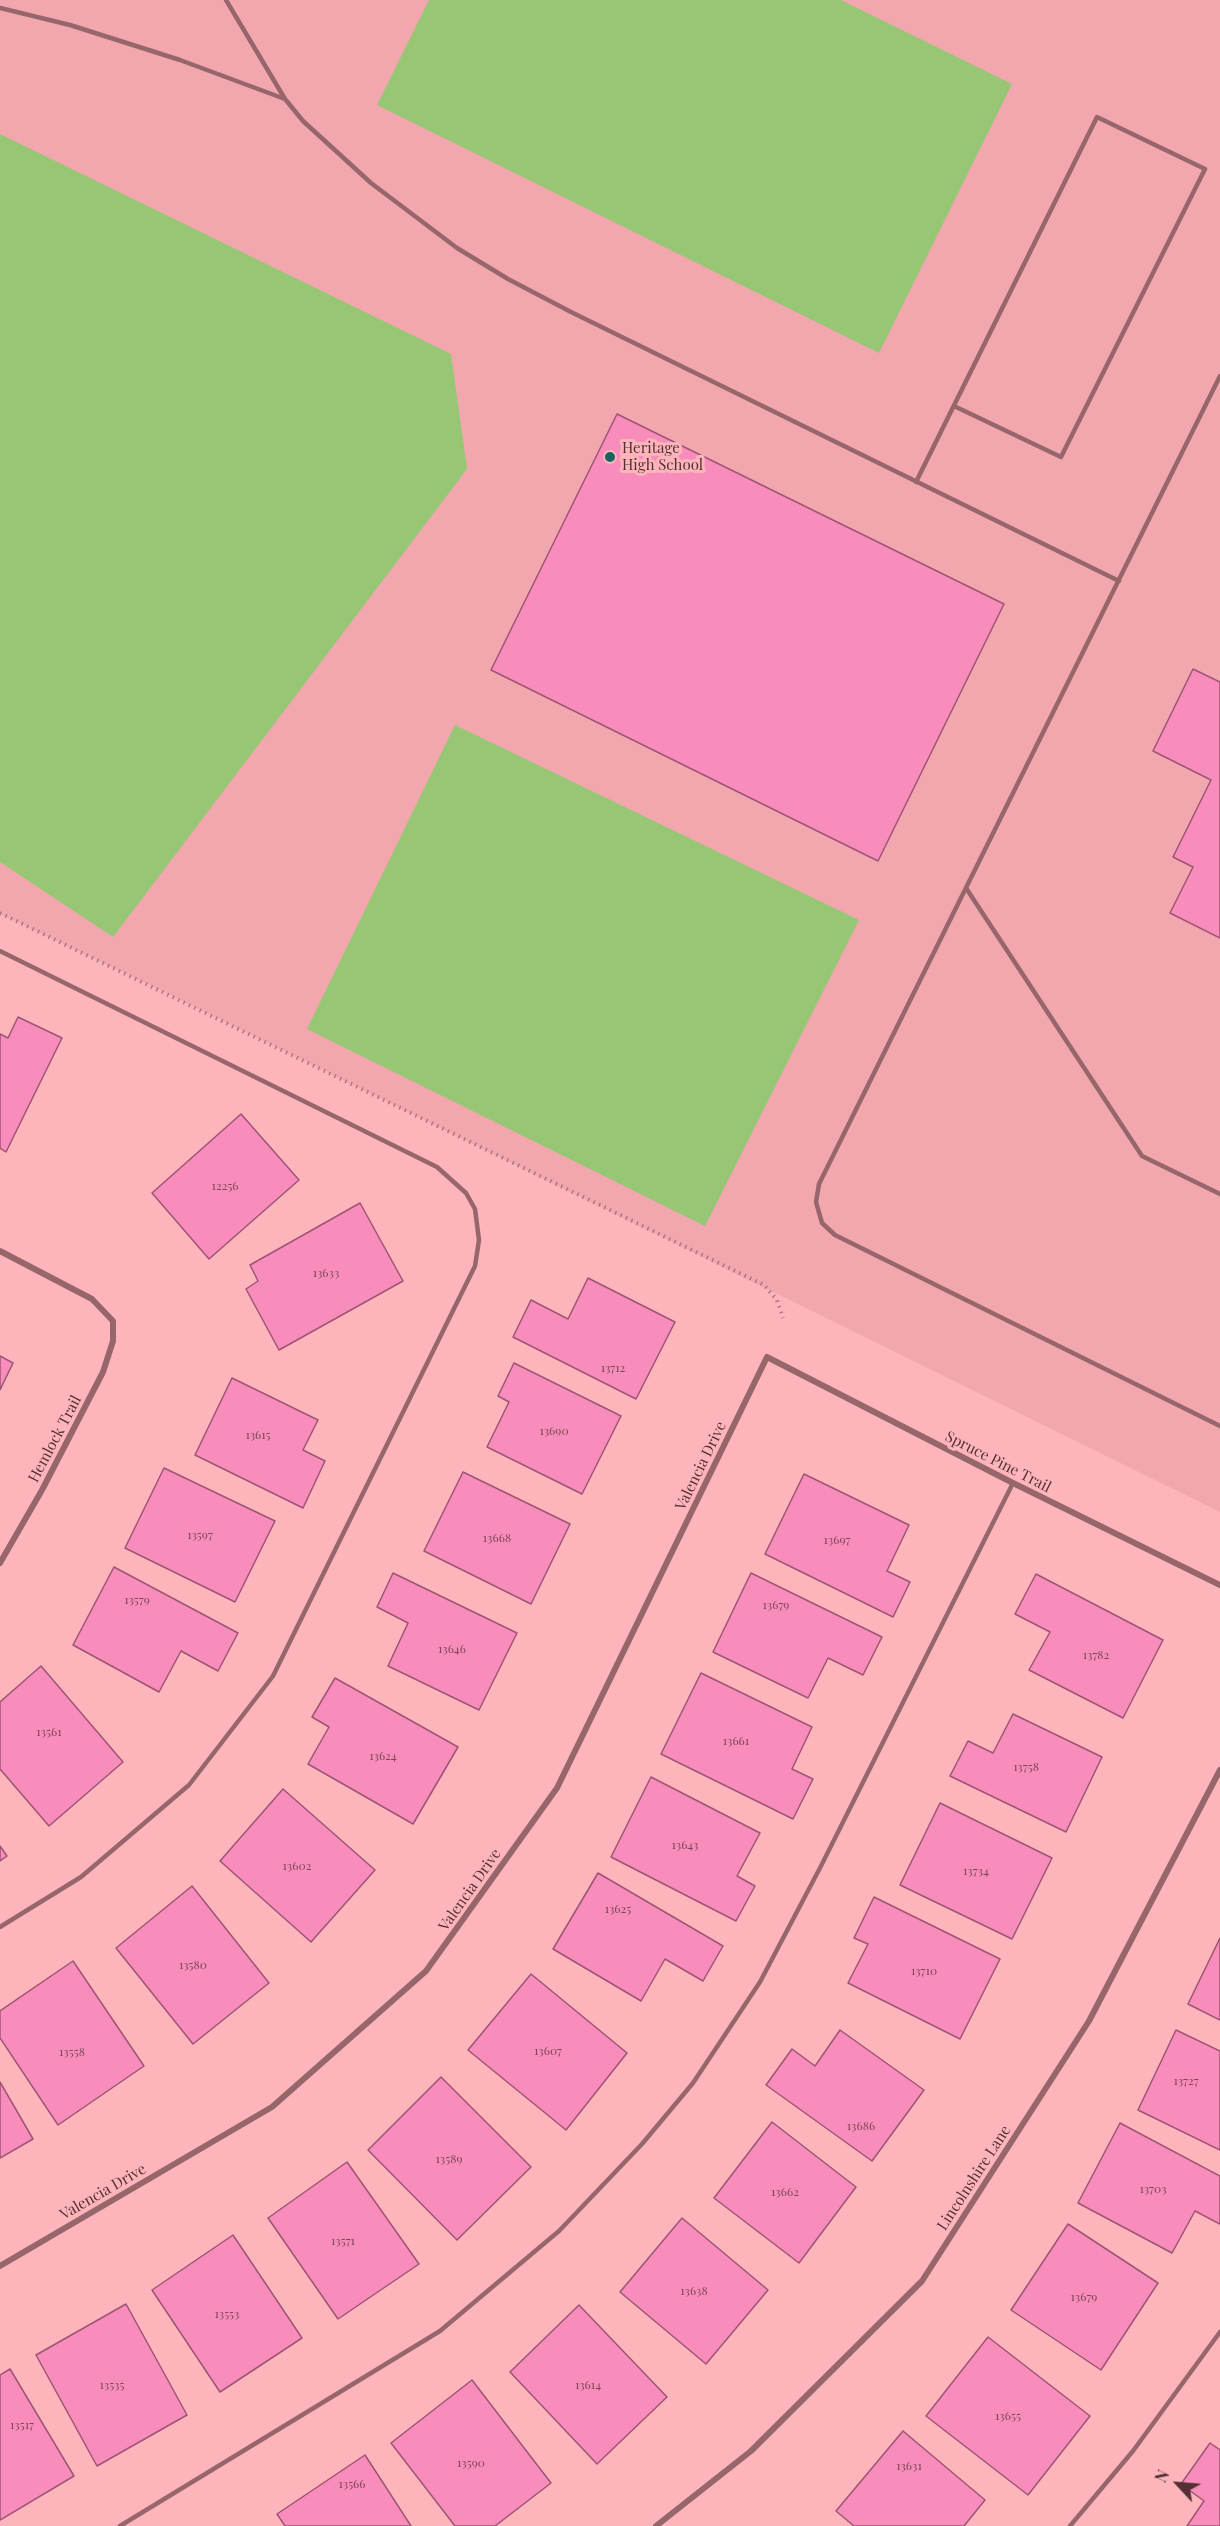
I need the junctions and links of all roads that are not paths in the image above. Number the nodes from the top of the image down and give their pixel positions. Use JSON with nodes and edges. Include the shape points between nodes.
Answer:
{"nodes":[{"id":1,"x":226,"y":0,"type":"edge"},
{"id":2,"x":0,"y":8,"type":"edge"},
{"id":3,"x":285,"y":99,"type":"junction"},
{"id":4,"x":1220,"y":376,"type":"edge"},
{"id":5,"x":954,"y":406,"type":"junction"},
{"id":6,"x":916,"y":482,"type":"junction"},
{"id":7,"x":1119,"y":581,"type":"junction"},
{"id":8,"x":966,"y":888,"type":"junction"},
{"id":9,"x":0,"y":951,"type":"edge"},
{"id":10,"x":1220,"y":1194,"type":"edge"},
{"id":11,"x":0,"y":1251,"type":"edge"},
{"id":12,"x":767,"y":1358,"type":"joint"},
{"id":13,"x":1220,"y":1426,"type":"edge"},
{"id":14,"x":1013,"y":1483,"type":"junction"},
{"id":15,"x":0,"y":1563,"type":"edge"},
{"id":16,"x":1220,"y":1585,"type":"edge"},
{"id":17,"x":1220,"y":1770,"type":"edge"},
{"id":18,"x":0,"y":1927,"type":"edge"},
{"id":19,"x":0,"y":2266,"type":"edge"},
{"id":20,"x":1220,"y":2332,"type":"edge"},
{"id":21,"x":120,"y":2526,"type":"edge"},
{"id":22,"x":656,"y":2526,"type":"edge"},
{"id":23,"x":1070,"y":2526,"type":"edge"}],
"edges":[{"from":1,"to":3,"type":"lane"},
{"from":2,"to":3,"type":"lane","via":[[142,47]]},
{"from":3,"to":6,"type":"lane","via":[[303,122],[371,183],[479,262],[571,312]]},
{"from":4,"to":7,"type":"lane"},
{"from":5,"to":5,"type":"lane","via":[[1097,117],[1205,169],[1061,458]]},
{"from":5,"to":6,"type":"lane"},
{"from":6,"to":7,"type":"lane"},
{"from":7,"to":8,"type":"lane"},
{"from":8,"to":10,"type":"lane","via":[[1142,1156]]},
{"from":8,"to":13,"type":"lane","via":[[819,1184],[816,1202],[822,1222],[849,1242]]},
{"from":9,"to":18,"type":"lane","via":[[437,1167],[466,1193],[476,1209],[479,1240],[475,1266],[273,1676],[189,1785],[81,1877]]},
{"from":11,"to":15,"type":"street","name":"Hemlock Trail","via":[[92,1299],[113,1321],[113,1341],[103,1372]]},
{"from":12,"to":14,"type":"street","name":"Spruce Pine Trail"},
{"from":12,"to":19,"type":"street","name":"Valencia Drive","via":[[557,1788],[426,1971],[272,2108]]},
{"from":14,"to":16,"type":"street","name":"Spruce Pine Trail"},
{"from":14,"to":21,"type":"lane","via":[[760,1982],[693,2083],[642,2145],[560,2231],[440,2331]]},
{"from":17,"to":22,"type":"street","name":"Lincolnshire Lane","via":[[1089,2021],[922,2281],[751,2451]]},
{"from":20,"to":23,"type":"lane","via":[[1133,2451]]}]}
